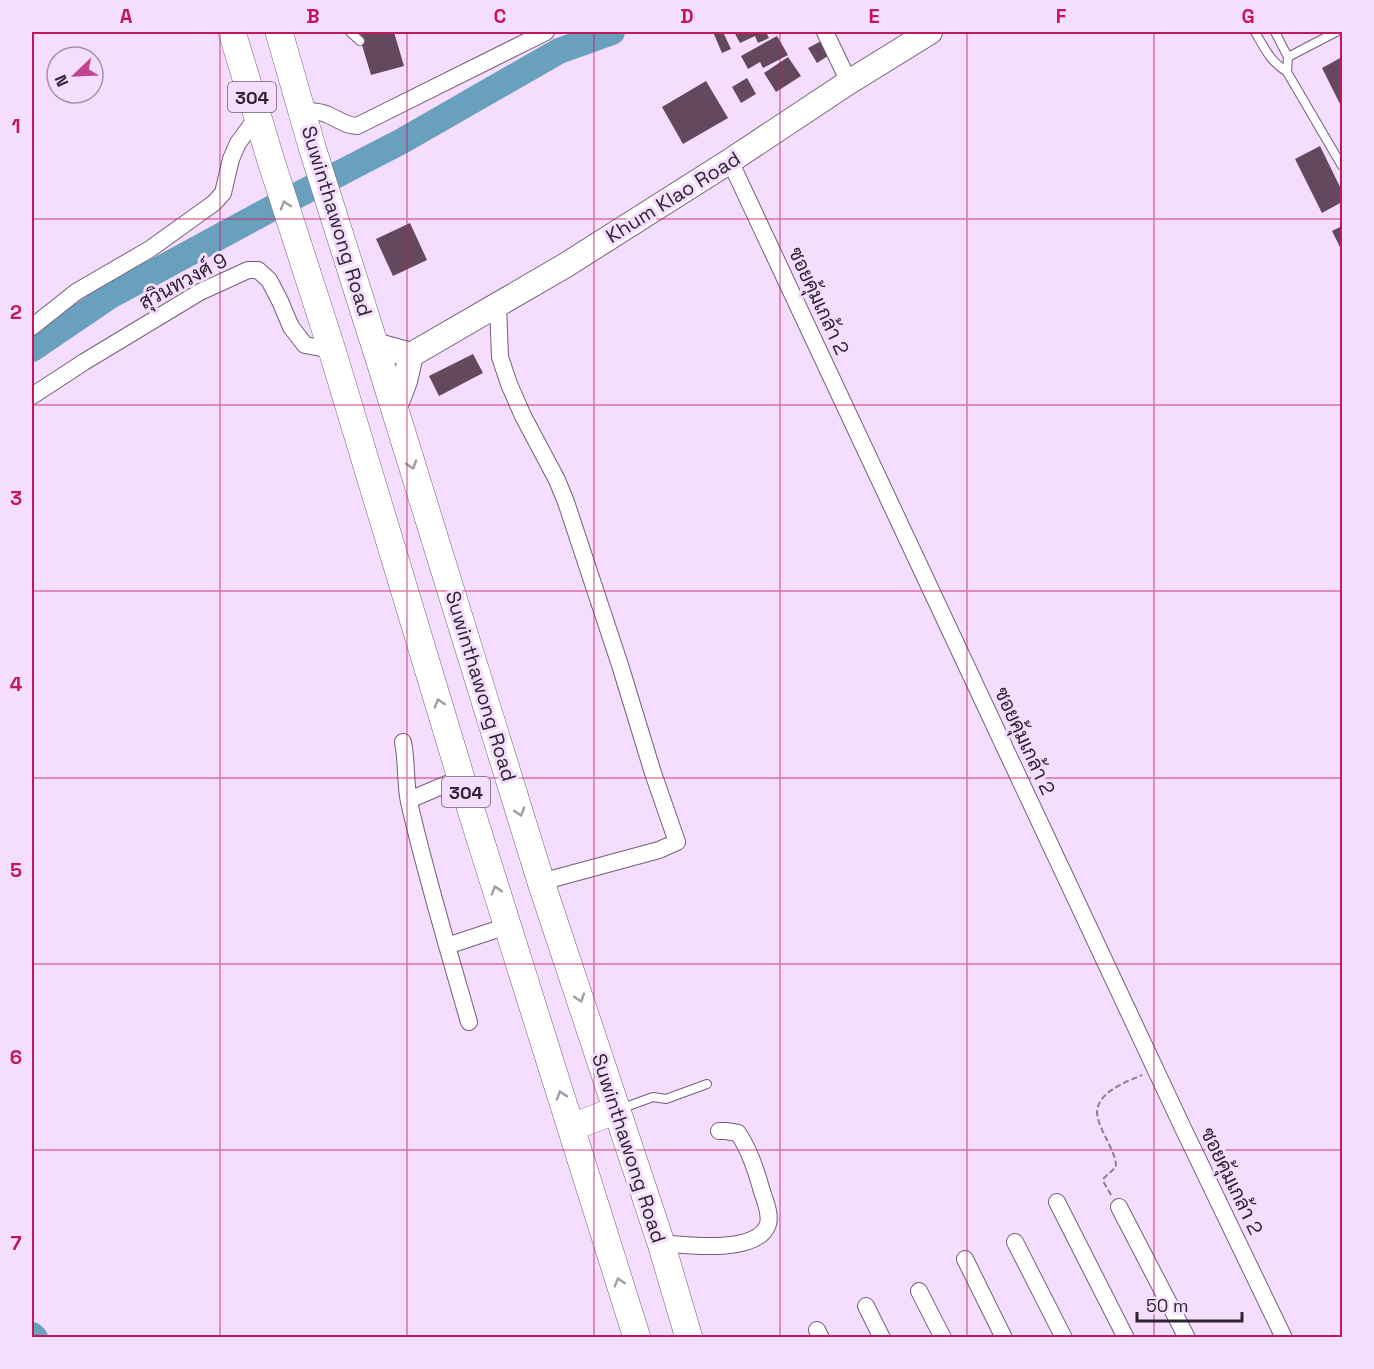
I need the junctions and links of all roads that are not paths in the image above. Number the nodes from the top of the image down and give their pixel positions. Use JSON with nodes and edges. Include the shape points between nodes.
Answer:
{"nodes":[{"id":1,"x":232,"y":32,"type":"edge"},
{"id":2,"x":279,"y":32,"type":"edge"},
{"id":3,"x":350,"y":32,"type":"edge"},
{"id":4,"x":546,"y":32,"type":"edge"},
{"id":5,"x":825,"y":32,"type":"edge"},
{"id":6,"x":928,"y":32,"type":"edge"},
{"id":7,"x":1255,"y":32,"type":"edge"},
{"id":8,"x":1275,"y":32,"type":"edge"},
{"id":9,"x":1336,"y":32,"type":"edge"},
{"id":10,"x":360,"y":41,"type":"dead end"},
{"id":11,"x":1288,"y":57,"type":"junction"},
{"id":12,"x":1287,"y":72,"type":"junction"},
{"id":13,"x":849,"y":82,"type":"junction"},
{"id":14,"x":302,"y":110,"type":"junction"},
{"id":15,"x":258,"y":116,"type":"junction"},
{"id":16,"x":730,"y":161,"type":"junction"},
{"id":17,"x":1342,"y":166,"type":"edge"},
{"id":18,"x":498,"y":305,"type":"junction"},
{"id":19,"x":33,"y":324,"type":"edge"},
{"id":20,"x":375,"y":345,"type":"junction"},
{"id":21,"x":332,"y":350,"type":"junction"},
{"id":22,"x":411,"y":355,"type":"junction"},
{"id":23,"x":32,"y":396,"type":"edge"},
{"id":24,"x":394,"y":410,"type":"junction"},
{"id":25,"x":403,"y":742,"type":"dead end"},
{"id":26,"x":461,"y":778,"type":"junction"},
{"id":27,"x":409,"y":800,"type":"junction"},
{"id":28,"x":541,"y":882,"type":"junction"},
{"id":29,"x":507,"y":926,"type":"junction"},
{"id":30,"x":447,"y":946,"type":"junction"},
{"id":31,"x":469,"y":1022,"type":"dead end"},
{"id":32,"x":707,"y":1084,"type":"dead end"},
{"id":33,"x":617,"y":1110,"type":"junction"},
{"id":34,"x":572,"y":1127,"type":"junction"},
{"id":35,"x":719,"y":1131,"type":"dead end"},
{"id":36,"x":1058,"y":1202,"type":"dead end"},
{"id":37,"x":1119,"y":1208,"type":"road end"},
{"id":38,"x":1014,"y":1242,"type":"dead end"},
{"id":39,"x":661,"y":1243,"type":"junction"},
{"id":40,"x":965,"y":1258,"type":"dead end"},
{"id":41,"x":919,"y":1291,"type":"dead end"},
{"id":42,"x":866,"y":1306,"type":"dead end"},
{"id":43,"x":1180,"y":1335,"type":"edge"},
{"id":44,"x":637,"y":1338,"type":"edge"},
{"id":45,"x":689,"y":1338,"type":"edge"},
{"id":46,"x":882,"y":1338,"type":"edge"},
{"id":47,"x":943,"y":1338,"type":"edge"},
{"id":48,"x":1004,"y":1338,"type":"edge"},
{"id":49,"x":1064,"y":1338,"type":"edge"},
{"id":50,"x":1126,"y":1338,"type":"edge"},
{"id":51,"x":1284,"y":1338,"type":"edge"}],
"edges":[{"from":1,"to":15,"type":"highway","number":"304"},
{"from":2,"to":14,"type":"highway","name":"Suwinthawong Road","number":"304"},
{"from":3,"to":10,"type":"lane"},
{"from":4,"to":14,"type":"street","via":[[357,126],[325,113]]},
{"from":5,"to":13,"type":"street"},
{"from":6,"to":13,"type":"main road","name":"Khum Klao Road"},
{"from":7,"to":12,"type":"lane","via":[[1269,57]]},
{"from":8,"to":11,"type":"lane"},
{"from":9,"to":11,"type":"lane"},
{"from":11,"to":12,"type":"lane"},
{"from":12,"to":17,"type":"lane"},
{"from":13,"to":16,"type":"main road","name":"Khum Klao Road"},
{"from":14,"to":20,"type":"highway","name":"Suwinthawong Road","number":"304"},
{"from":15,"to":19,"type":"street","via":[[238,143],[223,192],[214,203]]},
{"from":21,"to":15,"type":"highway","number":"304","one_way":true},
{"from":16,"to":18,"type":"main road","name":"Khum Klao Road"},
{"from":16,"to":51,"type":"street","name":"ซอยคุ้มเกล้า 2"},
{"from":18,"to":22,"type":"main road","name":"Khum Klao Road"},
{"from":18,"to":28,"type":"street","via":[[500,357],[523,416],[566,502],[677,843]]},
{"from":20,"to":22,"type":"main road"},
{"from":20,"to":24,"type":"highway","name":"Suwinthawong Road","number":"304"},
{"from":21,"to":23,"type":"street","name":"สุวินทวงศ์ 9","via":[[305,345],[291,327],[269,280],[258,270],[248,270],[200,292]]},
{"from":26,"to":21,"type":"highway","number":"304","one_way":true},
{"from":22,"to":24,"type":"main road"},
{"from":24,"to":28,"type":"highway","name":"Suwinthawong Road","number":"304","one_way":true},
{"from":25,"to":27,"type":"street"},
{"from":26,"to":27,"type":"street"},
{"from":29,"to":26,"type":"highway","number":"304","one_way":true},
{"from":27,"to":30,"type":"street"},
{"from":28,"to":33,"type":"highway","name":"Suwinthawong Road","number":"304","one_way":true},
{"from":29,"to":30,"type":"street"},
{"from":34,"to":29,"type":"highway","number":"304","one_way":true},
{"from":30,"to":31,"type":"street"},
{"from":32,"to":33,"type":"lane","via":[[666,1099],[652,1097]]},
{"from":33,"to":34,"type":"highway"},
{"from":33,"to":39,"type":"highway","name":"Suwinthawong Road","number":"304"},
{"from":44,"to":34,"type":"highway","number":"304","one_way":true},
{"from":35,"to":39,"type":"street","via":[[738,1133],[744,1141],[769,1214],[768,1225],[755,1239],[739,1245]]},
{"from":36,"to":50,"type":"street"},
{"from":37,"to":43,"type":"street"},
{"from":38,"to":49,"type":"street"},
{"from":39,"to":45,"type":"highway","name":"Suwinthawong Road","number":"304"},
{"from":40,"to":48,"type":"street"},
{"from":41,"to":47,"type":"street"},
{"from":42,"to":46,"type":"street"}]}
